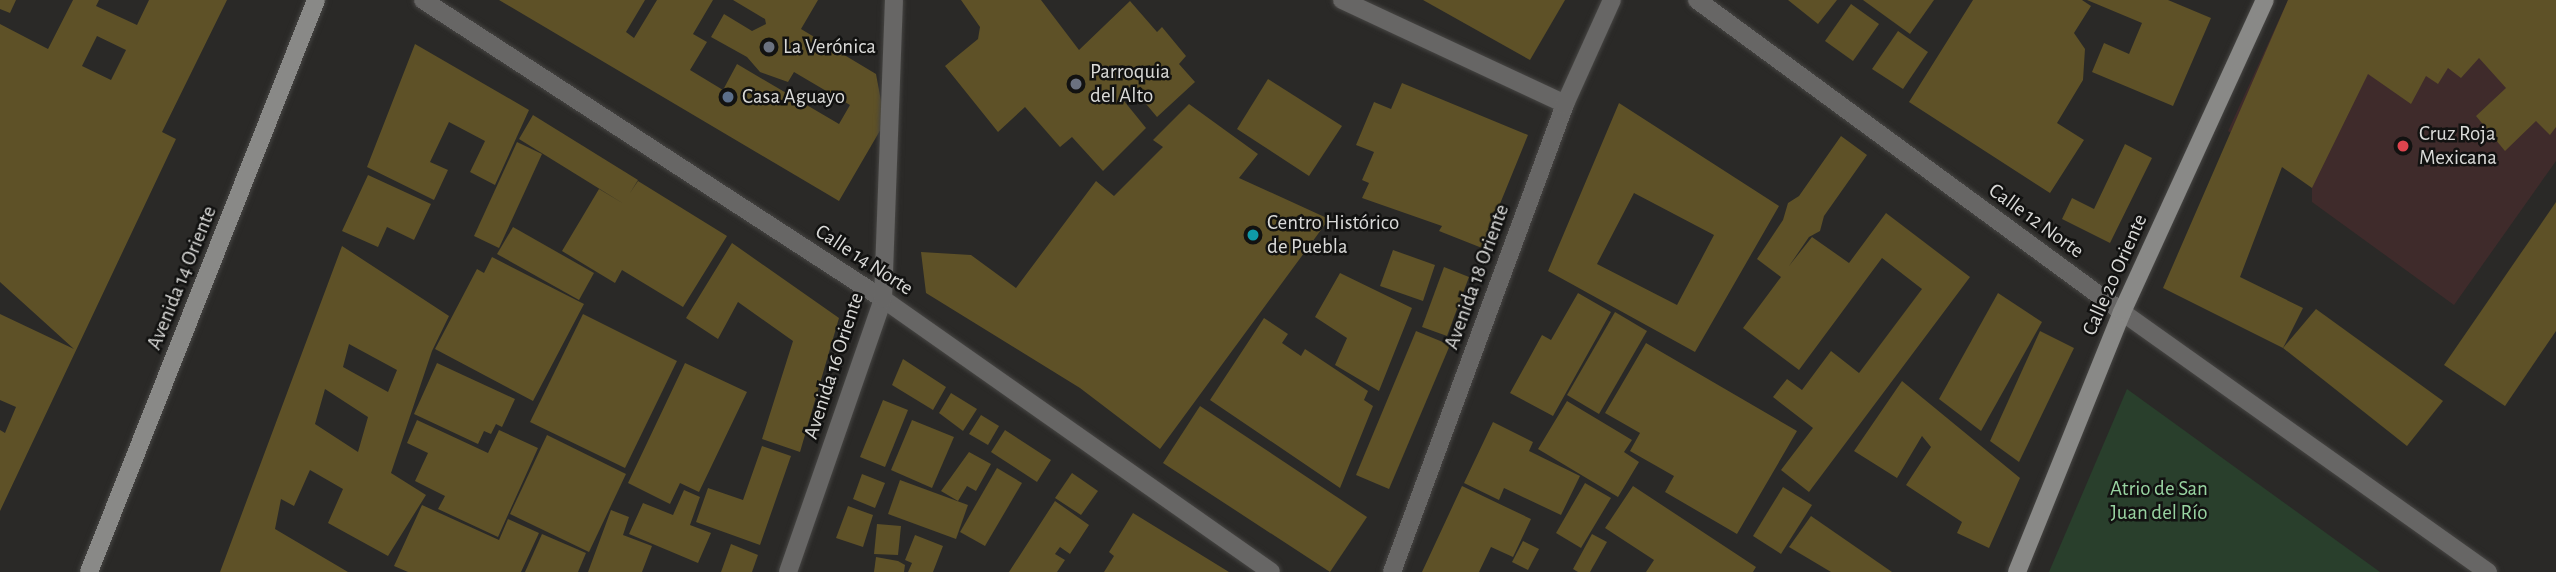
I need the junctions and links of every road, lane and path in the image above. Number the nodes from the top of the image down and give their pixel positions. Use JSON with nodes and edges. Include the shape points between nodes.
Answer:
{"nodes":[{"id":1,"x":316,"y":0,"type":"edge"},
{"id":2,"x":423,"y":0,"type":"edge"},
{"id":3,"x":894,"y":0,"type":"edge"},
{"id":4,"x":1342,"y":0,"type":"edge"},
{"id":5,"x":1612,"y":0,"type":"edge"},
{"id":6,"x":1697,"y":0,"type":"edge"},
{"id":7,"x":2265,"y":0,"type":"edge"},
{"id":8,"x":1565,"y":104,"type":"junction"},
{"id":9,"x":883,"y":299,"type":"junction"},
{"id":10,"x":2122,"y":312,"type":"junction"},
{"id":11,"x":89,"y":572,"type":"edge"},
{"id":12,"x":788,"y":572,"type":"edge"},
{"id":13,"x":1271,"y":572,"type":"edge"},
{"id":14,"x":1392,"y":572,"type":"edge"},
{"id":15,"x":2017,"y":572,"type":"edge"},
{"id":16,"x":2488,"y":572,"type":"edge"}],
"edges":[{"from":1,"to":11,"type":"street","name":"Avenida 14 Oriente"},
{"from":2,"to":9,"type":"street","name":"Calle 14 Norte"},
{"from":3,"to":9,"type":"street","name":"Avenida 16 Oriente"},
{"from":4,"to":8,"type":"street"},
{"from":5,"to":8,"type":"street","name":"Avenida 18 Oriente"},
{"from":6,"to":10,"type":"street","name":"Calle 12 Norte"},
{"from":7,"to":10,"type":"street","name":"Calle 20 Oriente"},
{"from":8,"to":14,"type":"street","name":"Avenida 18 Oriente"},
{"from":9,"to":12,"type":"street","name":"Avenida 16 Oriente"},
{"from":9,"to":13,"type":"street","name":"Calle 14 Norte"},
{"from":10,"to":15,"type":"street","name":"Calle 20 Oriente"},
{"from":10,"to":16,"type":"street","name":"Calle 12 Norte"}]}
